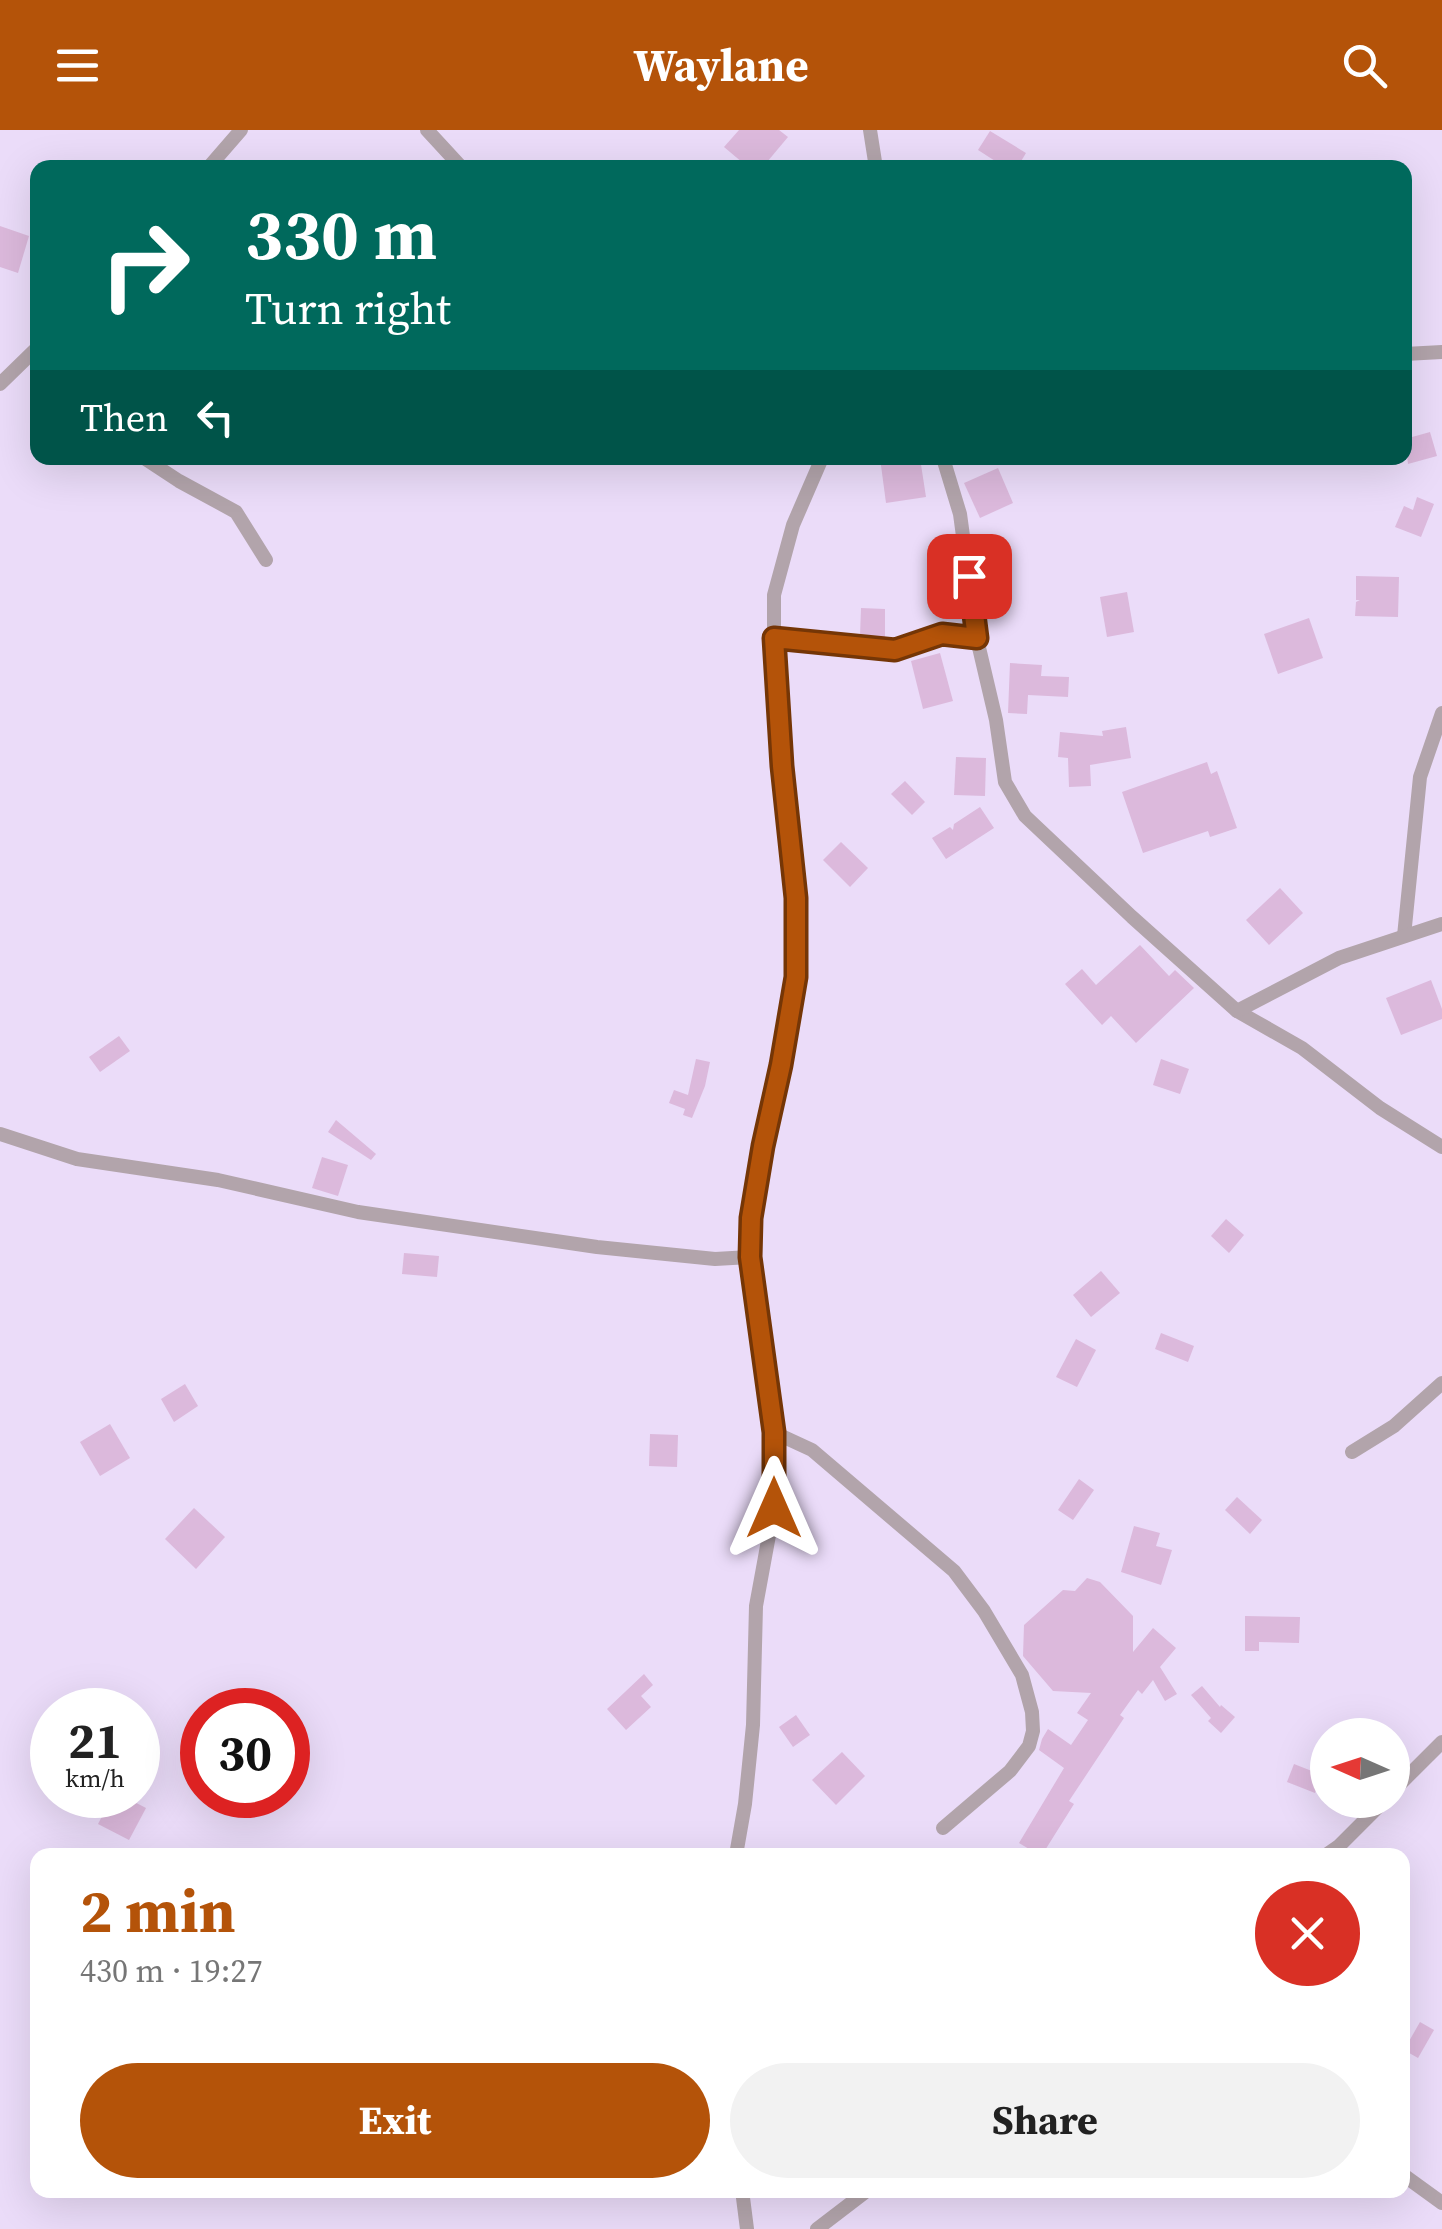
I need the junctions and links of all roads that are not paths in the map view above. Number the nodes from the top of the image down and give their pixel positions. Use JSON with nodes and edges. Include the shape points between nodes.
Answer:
{"nodes":[{"id":1,"x":241,"y":130,"type":"edge"},
{"id":2,"x":427,"y":130,"type":"edge"},
{"id":3,"x":870,"y":130,"type":"edge"},
{"id":4,"x":215,"y":160,"type":"edge"},
{"id":5,"x":455,"y":160,"type":"edge"},
{"id":6,"x":875,"y":160,"type":"edge"},
{"id":7,"x":1442,"y":352,"type":"edge"},
{"id":8,"x":1412,"y":354,"type":"edge"},
{"id":9,"x":30,"y":355,"type":"edge"},
{"id":10,"x":0,"y":384,"type":"edge"},
{"id":11,"x":155,"y":465,"type":"edge"},
{"id":12,"x":819,"y":465,"type":"edge"},
{"id":13,"x":946,"y":465,"type":"edge"},
{"id":14,"x":266,"y":560,"type":"dead end"},
{"id":15,"x":774,"y":638,"type":"junction"},
{"id":16,"x":977,"y":638,"type":"junction"},
{"id":17,"x":1442,"y":713,"type":"edge"},
{"id":18,"x":1442,"y":924,"type":"edge"},
{"id":19,"x":1404,"y":936,"type":"junction"},
{"id":20,"x":1237,"y":1011,"type":"junction"},
{"id":21,"x":0,"y":1134,"type":"edge"},
{"id":22,"x":1442,"y":1147,"type":"edge"},
{"id":23,"x":750,"y":1257,"type":"junction"},
{"id":24,"x":1442,"y":1383,"type":"edge"},
{"id":25,"x":774,"y":1432,"type":"junction"},
{"id":26,"x":1352,"y":1452,"type":"dead end"},
{"id":27,"x":1442,"y":1742,"type":"edge"},
{"id":28,"x":1410,"y":1774,"type":"edge"},
{"id":29,"x":1367,"y":1818,"type":"edge"},
{"id":30,"x":943,"y":1828,"type":"dead end"},
{"id":31,"x":737,"y":1848,"type":"edge"},
{"id":32,"x":1337,"y":1848,"type":"edge"},
{"id":33,"x":1410,"y":2180,"type":"edge"},
{"id":34,"x":743,"y":2198,"type":"edge"},
{"id":35,"x":858,"y":2198,"type":"edge"},
{"id":36,"x":1442,"y":2202,"type":"edge"},
{"id":37,"x":747,"y":2229,"type":"edge"},
{"id":38,"x":817,"y":2229,"type":"edge"}],
"edges":[{"from":1,"to":4,"type":"street"},
{"from":2,"to":5,"type":"street"},
{"from":3,"to":6,"type":"street"},
{"from":7,"to":8,"type":"street"},
{"from":9,"to":10,"type":"street"},
{"from":11,"to":14,"type":"street","via":[[236,512]]},
{"from":12,"to":15,"type":"street","via":[[774,594]]},
{"from":13,"to":16,"type":"street","via":[[960,514]]},
{"from":15,"to":16,"type":"street","via":[[895,650],[942,634]]},
{"from":15,"to":23,"type":"street","via":[[796,898],[796,977],[751,1218]]},
{"from":16,"to":20,"type":"street","via":[[1006,782],[1025,816]]},
{"from":17,"to":19,"type":"street","via":[[1420,778]]},
{"from":18,"to":19,"type":"street"},
{"from":19,"to":20,"type":"street","via":[[1339,958]]},
{"from":20,"to":22,"type":"street","via":[[1302,1048]]},
{"from":21,"to":23,"type":"street","via":[[77,1159],[218,1180],[376,1215],[597,1247]]},
{"from":23,"to":25,"type":"street"},
{"from":24,"to":26,"type":"street"},
{"from":25,"to":30,"type":"street","via":[[812,1450],[954,1571],[1022,1675],[1034,1731],[1029,1746]]},
{"from":25,"to":31,"type":"street","via":[[774,1508],[756,1606],[752,1725]]},
{"from":27,"to":28,"type":"street"},
{"from":29,"to":32,"type":"street"},
{"from":33,"to":36,"type":"street"},
{"from":34,"to":37,"type":"street"},
{"from":35,"to":38,"type":"street"}]}
